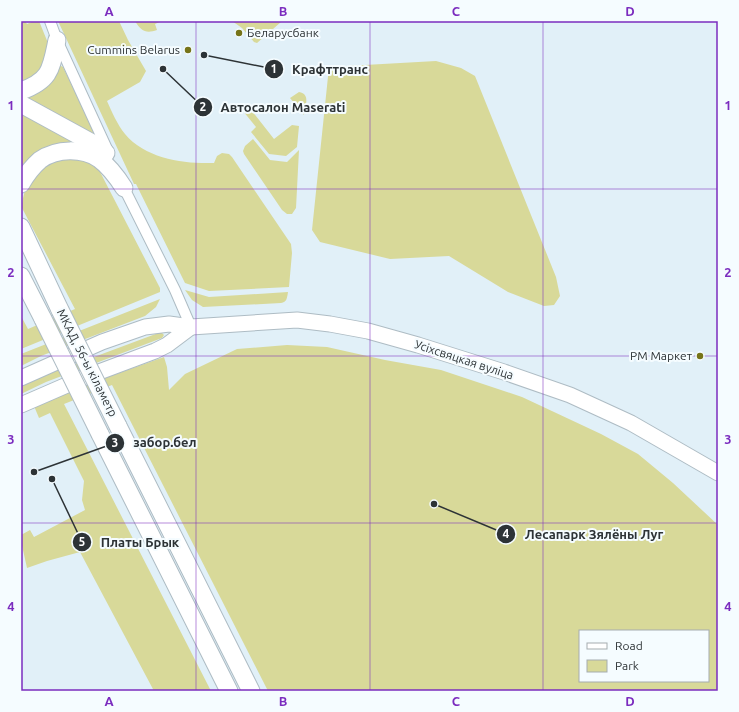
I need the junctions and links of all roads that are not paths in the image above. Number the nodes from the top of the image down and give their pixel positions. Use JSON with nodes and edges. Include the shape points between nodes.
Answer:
{"nodes":[{"id":1,"x":50,"y":21,"type":"edge"},
{"id":2,"x":58,"y":40,"type":"junction"},
{"id":3,"x":21,"y":91,"type":"edge"},
{"id":4,"x":21,"y":104,"type":"edge"},
{"id":5,"x":111,"y":157,"type":"junction"},
{"id":6,"x":21,"y":184,"type":"edge"},
{"id":7,"x":124,"y":188,"type":"junction"},
{"id":8,"x":21,"y":227,"type":"edge"},
{"id":9,"x":21,"y":276,"type":"edge"},
{"id":10,"x":191,"y":327,"type":"junction"},
{"id":11,"x":21,"y":378,"type":"edge"},
{"id":12,"x":21,"y":405,"type":"edge"},
{"id":13,"x":718,"y":473,"type":"edge"},
{"id":14,"x":229,"y":691,"type":"edge"},
{"id":15,"x":251,"y":691,"type":"edge"}],
"edges":[{"from":1,"to":2,"type":"street"},
{"from":2,"to":3,"type":"highway","via":[[51,68],[44,79],[33,87]]},
{"from":2,"to":5,"type":"street"},
{"from":4,"to":5,"type":"highway"},
{"from":5,"to":7,"type":"street"},
{"from":6,"to":7,"type":"highway","via":[[41,159],[73,150],[99,159]]},
{"from":7,"to":10,"type":"street"},
{"from":8,"to":15,"type":"highway","name":"МКАД, 56-ы кіламетр","bridge":true},
{"from":9,"to":14,"type":"highway","name":"МКАД, 56-ы кіламетр","bridge":true},
{"from":10,"to":11,"type":"main road","name":"Усіхсвяцкая вуліца","via":[[169,324],[145,327]]},
{"from":10,"to":12,"type":"main road","via":[[155,351],[82,378]]},
{"from":10,"to":13,"type":"main road","name":"Усіхсвяцкая вуліца","via":[[297,320],[360,330],[418,345],[570,395],[631,423]]}]}
